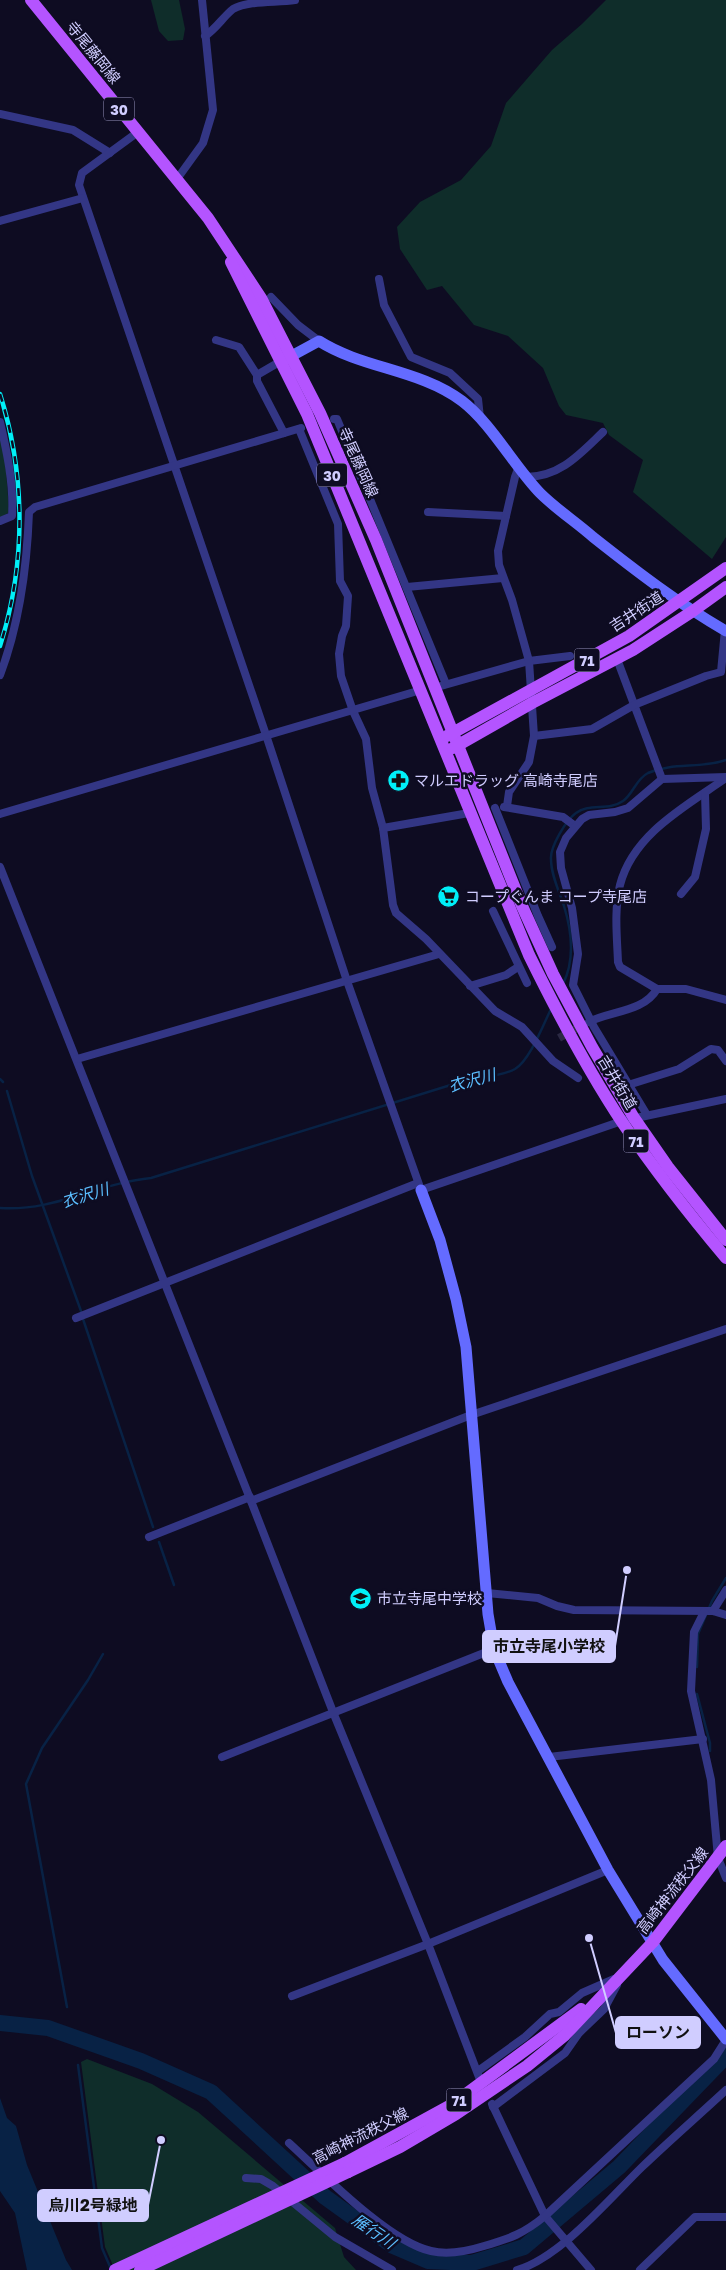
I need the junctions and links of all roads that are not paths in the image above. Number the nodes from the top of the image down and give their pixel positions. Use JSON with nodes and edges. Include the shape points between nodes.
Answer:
{"nodes":[{"id":1,"x":31,"y":0,"type":"edge"},
{"id":2,"x":202,"y":0,"type":"edge"},
{"id":3,"x":294,"y":0,"type":"edge"},
{"id":4,"x":261,"y":1,"type":"edge"},
{"id":5,"x":206,"y":36,"type":"junction"},
{"id":6,"x":0,"y":114,"type":"edge"},
{"id":7,"x":138,"y":132,"type":"junction"},
{"id":8,"x":110,"y":153,"type":"junction"},
{"id":9,"x":177,"y":179,"type":"junction"},
{"id":10,"x":83,"y":198,"type":"junction"},
{"id":11,"x":0,"y":221,"type":"edge"},
{"id":12,"x":379,"y":279,"type":"dead end"},
{"id":13,"x":271,"y":297,"type":"dead end"},
{"id":14,"x":216,"y":340,"type":"dead end"},
{"id":15,"x":319,"y":341,"type":"junction"},
{"id":16,"x":286,"y":359,"type":"junction"},
{"id":17,"x":257,"y":375,"type":"junction"},
{"id":18,"x":334,"y":419,"type":"dead end"},
{"id":19,"x":480,"y":420,"type":"junction"},
{"id":20,"x":0,"y":422,"type":"edge"},
{"id":21,"x":603,"y":432,"type":"dead end"},
{"id":22,"x":284,"y":433,"type":"junction"},
{"id":23,"x":173,"y":466,"type":"junction"},
{"id":24,"x":522,"y":473,"type":"junction"},
{"id":25,"x":428,"y":512,"type":"dead end"},
{"id":26,"x":506,"y":516,"type":"junction"},
{"id":27,"x":0,"y":521,"type":"edge"},
{"id":28,"x":726,"y":568,"type":"edge"},
{"id":29,"x":503,"y":578,"type":"junction"},
{"id":30,"x":407,"y":587,"type":"junction"},
{"id":31,"x":726,"y":587,"type":"edge"},
{"id":32,"x":680,"y":602,"type":"junction"},
{"id":33,"x":693,"y":611,"type":"junction"},
{"id":34,"x":725,"y":630,"type":"edge"},
{"id":35,"x":570,"y":656,"type":"dead end"},
{"id":36,"x":617,"y":659,"type":"junction"},
{"id":37,"x":528,"y":660,"type":"junction"},
{"id":38,"x":0,"y":675,"type":"edge"},
{"id":39,"x":440,"y":686,"type":"junction"},
{"id":40,"x":420,"y":690,"type":"junction"},
{"id":41,"x":531,"y":697,"type":"junction"},
{"id":42,"x":634,"y":705,"type":"junction"},
{"id":43,"x":353,"y":711,"type":"junction"},
{"id":44,"x":454,"y":732,"type":"junction"},
{"id":45,"x":266,"y":735,"type":"junction"},
{"id":46,"x":534,"y":736,"type":"junction"},
{"id":47,"x":440,"y":739,"type":"junction"},
{"id":48,"x":460,"y":745,"type":"junction"},
{"id":49,"x":446,"y":752,"type":"junction"},
{"id":50,"x":726,"y":777,"type":"edge"},
{"id":51,"x":662,"y":779,"type":"junction"},
{"id":52,"x":705,"y":793,"type":"junction"},
{"id":53,"x":507,"y":806,"type":"junction"},
{"id":54,"x":490,"y":808,"type":"junction"},
{"id":55,"x":469,"y":813,"type":"junction"},
{"id":56,"x":0,"y":814,"type":"edge"},
{"id":57,"x":575,"y":826,"type":"junction"},
{"id":58,"x":383,"y":828,"type":"junction"},
{"id":59,"x":0,"y":867,"type":"edge"},
{"id":60,"x":681,"y":894,"type":"dead end"},
{"id":61,"x":493,"y":910,"type":"dead end"},
{"id":62,"x":552,"y":947,"type":"dead end"},
{"id":63,"x":439,"y":954,"type":"junction"},
{"id":64,"x":518,"y":967,"type":"junction"},
{"id":65,"x":347,"y":981,"type":"junction"},
{"id":66,"x":527,"y":983,"type":"dead end"},
{"id":67,"x":470,"y":986,"type":"junction"},
{"id":68,"x":657,"y":990,"type":"junction"},
{"id":69,"x":726,"y":1000,"type":"edge"},
{"id":70,"x":590,"y":1021,"type":"junction"},
{"id":71,"x":77,"y":1059,"type":"junction"},
{"id":72,"x":726,"y":1061,"type":"edge"},
{"id":73,"x":578,"y":1078,"type":"dead end"},
{"id":74,"x":628,"y":1085,"type":"junction"},
{"id":75,"x":726,"y":1099,"type":"edge"},
{"id":76,"x":647,"y":1115,"type":"junction"},
{"id":77,"x":628,"y":1119,"type":"junction"},
{"id":78,"x":420,"y":1187,"type":"junction"},
{"id":79,"x":726,"y":1240,"type":"edge"},
{"id":80,"x":726,"y":1258,"type":"edge"},
{"id":81,"x":164,"y":1283,"type":"junction"},
{"id":82,"x":76,"y":1318,"type":"dead end"},
{"id":83,"x":726,"y":1329,"type":"edge"},
{"id":84,"x":471,"y":1415,"type":"junction"},
{"id":85,"x":251,"y":1499,"type":"junction"},
{"id":86,"x":149,"y":1537,"type":"dead end"},
{"id":87,"x":726,"y":1590,"type":"edge"},
{"id":88,"x":487,"y":1593,"type":"junction"},
{"id":89,"x":704,"y":1612,"type":"junction"},
{"id":90,"x":713,"y":1612,"type":"junction"},
{"id":91,"x":726,"y":1615,"type":"edge"},
{"id":92,"x":494,"y":1649,"type":"junction"},
{"id":93,"x":333,"y":1712,"type":"junction"},
{"id":94,"x":703,"y":1739,"type":"junction"},
{"id":95,"x":222,"y":1757,"type":"dead end"},
{"id":96,"x":549,"y":1757,"type":"junction"},
{"id":97,"x":726,"y":1846,"type":"edge"},
{"id":98,"x":718,"y":1858,"type":"junction"},
{"id":99,"x":608,"y":1870,"type":"junction"},
{"id":100,"x":726,"y":1878,"type":"edge"},
{"id":101,"x":653,"y":1942,"type":"junction"},
{"id":102,"x":428,"y":1944,"type":"junction"},
{"id":103,"x":622,"y":1975,"type":"junction"},
{"id":104,"x":292,"y":1996,"type":"dead end"},
{"id":105,"x":726,"y":2040,"type":"edge"},
{"id":106,"x":726,"y":2090,"type":"edge"},
{"id":107,"x":288,"y":2143,"type":"dead end"},
{"id":108,"x":347,"y":2167,"type":"junction"},
{"id":109,"x":246,"y":2178,"type":"dead end"},
{"id":110,"x":545,"y":2216,"type":"junction"},
{"id":111,"x":726,"y":2217,"type":"edge"},
{"id":112,"x":566,"y":2241,"type":"junction"},
{"id":113,"x":115,"y":2270,"type":"edge"},
{"id":114,"x":140,"y":2270,"type":"edge"},
{"id":115,"x":392,"y":2270,"type":"edge"},
{"id":116,"x":517,"y":2270,"type":"edge"},
{"id":117,"x":591,"y":2270,"type":"edge"},
{"id":118,"x":640,"y":2270,"type":"edge"}],
"edges":[{"from":1,"to":7,"type":"main road","name":"寺尾藤岡線","number":"30"},
{"from":2,"to":5,"type":"street"},
{"from":3,"to":4,"type":"street"},
{"from":4,"to":5,"type":"street","via":[[234,9]]},
{"from":5,"to":9,"type":"street","via":[[213,110],[203,143]]},
{"from":6,"to":8,"type":"street","via":[[73,130]]},
{"from":7,"to":8,"type":"street"},
{"from":7,"to":9,"type":"main road","name":"寺尾藤岡線","number":"30"},
{"from":8,"to":10,"type":"street","via":[[82,173],[79,184]]},
{"from":9,"to":16,"type":"main road","name":"寺尾藤岡線","number":"30","via":[[251,281]]},
{"from":10,"to":11,"type":"street"},
{"from":10,"to":23,"type":"street"},
{"from":12,"to":19,"type":"street","via":[[384,305],[411,357],[450,373],[478,400]]},
{"from":13,"to":15,"type":"street"},
{"from":14,"to":17,"type":"street","via":[[239,347]]},
{"from":15,"to":16,"type":"street"},
{"from":15,"to":19,"type":"street","via":[[356,359],[434,384],[464,403]]},
{"from":16,"to":17,"type":"street"},
{"from":16,"to":39,"type":"main road","name":"寺尾藤岡線","number":"30","via":[[320,413]]},
{"from":16,"to":40,"type":"main road","name":"寺尾藤岡線","number":"30"},
{"from":17,"to":22,"type":"street","via":[[257,381]]},
{"from":18,"to":30,"type":"street","via":[[337,418]]},
{"from":19,"to":24,"type":"street"},
{"from":20,"to":27,"type":"street","via":[[11,484],[12,510],[12,516]]},
{"from":21,"to":24,"type":"street","via":[[569,464],[554,473],[538,477]]},
{"from":22,"to":23,"type":"street"},
{"from":22,"to":43,"type":"street","via":[[300,429],[338,524],[340,580],[348,596],[346,626],[338,654]]},
{"from":23,"to":38,"type":"street","via":[[29,512],[24,586]]},
{"from":23,"to":45,"type":"street"},
{"from":24,"to":26,"type":"street","via":[[515,476]]},
{"from":24,"to":32,"type":"street","via":[[555,506]]},
{"from":25,"to":26,"type":"street"},
{"from":26,"to":29,"type":"street","via":[[498,551]]},
{"from":28,"to":32,"type":"main road","name":"吉井街道","number":"71"},
{"from":29,"to":30,"type":"street"},
{"from":29,"to":37,"type":"street"},
{"from":30,"to":39,"type":"street"},
{"from":31,"to":33,"type":"main road","name":"吉井街道","number":"71"},
{"from":32,"to":33,"type":"street"},
{"from":32,"to":41,"type":"main road","name":"吉井街道","number":"71"},
{"from":33,"to":34,"type":"street"},
{"from":33,"to":36,"type":"main road","name":"吉井街道","number":"71"},
{"from":34,"to":42,"type":"street","via":[[721,672]]},
{"from":35,"to":37,"type":"street"},
{"from":36,"to":41,"type":"main road","name":"吉井街道","number":"71"},
{"from":36,"to":42,"type":"street"},
{"from":37,"to":39,"type":"street"},
{"from":37,"to":41,"type":"street"},
{"from":39,"to":44,"type":"main road","name":"寺尾藤岡線","number":"30"},
{"from":40,"to":43,"type":"street"},
{"from":40,"to":47,"type":"main road","name":"寺尾藤岡線","number":"30"},
{"from":41,"to":44,"type":"main road","name":"吉井街道","number":"71"},
{"from":41,"to":46,"type":"street"},
{"from":41,"to":48,"type":"main road","name":"吉井街道","number":"71"},
{"from":42,"to":46,"type":"street","via":[[592,729]]},
{"from":42,"to":51,"type":"street"},
{"from":43,"to":45,"type":"street"},
{"from":43,"to":58,"type":"street","via":[[366,738],[372,788]]},
{"from":44,"to":47,"type":"main road","name":"吉井街道","number":"71"},
{"from":44,"to":48,"type":"main road","number":"71"},
{"from":45,"to":56,"type":"street"},
{"from":45,"to":65,"type":"street"},
{"from":46,"to":53,"type":"street","via":[[529,762],[509,792]]},
{"from":47,"to":49,"type":"main road","number":"71"},
{"from":48,"to":49,"type":"main road","name":"吉井街道","number":"71"},
{"from":48,"to":54,"type":"main road","number":"71"},
{"from":49,"to":55,"type":"main road","number":"71"},
{"from":50,"to":51,"type":"street"},
{"from":50,"to":52,"type":"street"},
{"from":51,"to":57,"type":"street","via":[[628,808],[589,816]]},
{"from":52,"to":60,"type":"street","via":[[706,829],[695,877]]},
{"from":52,"to":68,"type":"street","via":[[656,827],[630,863],[620,884],[616,906],[618,962],[620,967]]},
{"from":53,"to":54,"type":"street"},
{"from":53,"to":57,"type":"street","via":[[564,817]]},
{"from":54,"to":62,"type":"street"},
{"from":54,"to":77,"type":"main road","name":"吉井街道","number":"71","via":[[522,906],[553,974]]},
{"from":55,"to":58,"type":"street"},
{"from":55,"to":77,"type":"main road","name":"吉井街道","number":"71","via":[[508,907],[559,1015]]},
{"from":57,"to":70,"type":"street","via":[[560,852],[561,868],[572,908],[578,954],[573,985]]},
{"from":58,"to":63,"type":"street","via":[[392,905],[396,913]]},
{"from":59,"to":71,"type":"street"},
{"from":61,"to":64,"type":"street"},
{"from":63,"to":65,"type":"street"},
{"from":63,"to":67,"type":"street"},
{"from":64,"to":66,"type":"street"},
{"from":64,"to":67,"type":"street","via":[[506,975]]},
{"from":65,"to":71,"type":"street"},
{"from":65,"to":78,"type":"street"},
{"from":67,"to":73,"type":"street","via":[[495,1010],[522,1027],[553,1062]]},
{"from":68,"to":69,"type":"street","via":[[686,989]]},
{"from":68,"to":70,"type":"street","via":[[636,1007]]},
{"from":70,"to":74,"type":"street"},
{"from":71,"to":81,"type":"street"},
{"from":72,"to":74,"type":"street","via":[[718,1050],[711,1049],[679,1070]]},
{"from":74,"to":76,"type":"street"},
{"from":75,"to":76,"type":"street"},
{"from":76,"to":77,"type":"street"},
{"from":77,"to":78,"type":"street"},
{"from":77,"to":79,"type":"main road","name":"吉井街道","number":"71"},
{"from":77,"to":80,"type":"main road","name":"吉井街道","number":"71","via":[[664,1181]]},
{"from":78,"to":81,"type":"street"},
{"from":78,"to":84,"type":"street","via":[[440,1240],[458,1308],[466,1346]]},
{"from":81,"to":82,"type":"street"},
{"from":81,"to":85,"type":"street"},
{"from":83,"to":84,"type":"street"},
{"from":84,"to":85,"type":"street"},
{"from":84,"to":88,"type":"street"},
{"from":85,"to":86,"type":"street"},
{"from":85,"to":93,"type":"street"},
{"from":87,"to":90,"type":"street"},
{"from":88,"to":89,"type":"street","via":[[538,1598],[574,1610]]},
{"from":88,"to":92,"type":"street"},
{"from":89,"to":90,"type":"street"},
{"from":89,"to":94,"type":"street","via":[[694,1632],[691,1691]]},
{"from":90,"to":91,"type":"street"},
{"from":92,"to":93,"type":"street"},
{"from":92,"to":96,"type":"street","via":[[508,1682]]},
{"from":93,"to":95,"type":"street"},
{"from":93,"to":102,"type":"street"},
{"from":94,"to":96,"type":"street"},
{"from":94,"to":98,"type":"street"},
{"from":96,"to":99,"type":"street"},
{"from":97,"to":98,"type":"main road","name":"高崎神流秩父線","number":"71"},
{"from":98,"to":100,"type":"street"},
{"from":98,"to":101,"type":"main road","name":"高崎神流秩父線","number":"71"},
{"from":99,"to":101,"type":"street"},
{"from":99,"to":102,"type":"street"},
{"from":101,"to":103,"type":"main road","name":"高崎神流秩父線","number":"71"},
{"from":101,"to":105,"type":"street","via":[[664,1962]]},
{"from":102,"to":103,"type":"street","via":[[479,2074],[550,2014],[559,2012],[582,1993]]},
{"from":102,"to":104,"type":"street"},
{"from":103,"to":108,"type":"main road","name":"高崎神流秩父線","number":"71","via":[[565,2035],[527,2066],[429,2130]]},
{"from":103,"to":110,"type":"street","via":[[604,2009],[579,2033],[565,2053],[493,2105]]},
{"from":105,"to":110,"type":"street","via":[[714,2060]]},
{"from":106,"to":112,"type":"street"},
{"from":107,"to":110,"type":"street","via":[[384,2229],[432,2252],[468,2251],[520,2235]]},
{"from":108,"to":113,"type":"main road","name":"高崎神流秩父線","number":"71","bridge":true},
{"from":108,"to":114,"type":"main road","name":"高崎神流秩父線","number":"71","bridge":true},
{"from":109,"to":115,"type":"street","via":[[261,2179],[274,2186],[334,2236]]},
{"from":110,"to":112,"type":"street"},
{"from":111,"to":118,"type":"street","via":[[695,2217]]},
{"from":112,"to":116,"type":"street","via":[[547,2257]]},
{"from":112,"to":117,"type":"street"}]}
